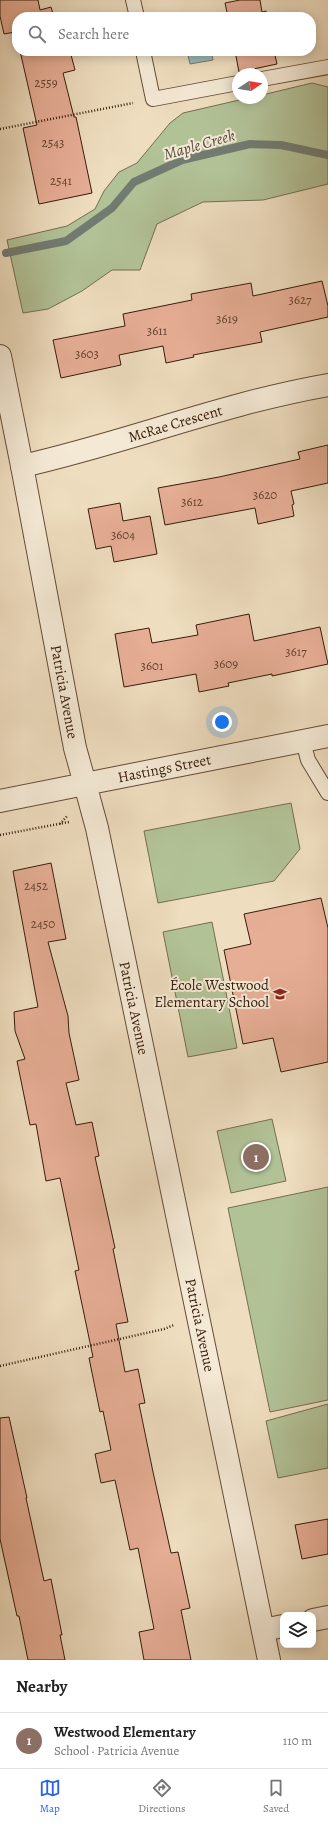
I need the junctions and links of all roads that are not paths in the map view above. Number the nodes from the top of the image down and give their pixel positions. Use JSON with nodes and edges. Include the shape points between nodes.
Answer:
{"nodes":[{"id":1,"x":133,"y":0,"type":"edge"},
{"id":2,"x":136,"y":12,"type":"edge"},
{"id":3,"x":145,"y":56,"type":"edge"},
{"id":4,"x":328,"y":67,"type":"edge"},
{"id":5,"x":268,"y":78,"type":"edge"},
{"id":6,"x":232,"y":84,"type":"edge"},
{"id":7,"x":0,"y":356,"type":"edge"},
{"id":8,"x":328,"y":385,"type":"edge"},
{"id":9,"x":22,"y":466,"type":"junction"},
{"id":10,"x":328,"y":736,"type":"edge"},
{"id":11,"x":303,"y":741,"type":"junction"},
{"id":12,"x":84,"y":784,"type":"junction"},
{"id":13,"x":328,"y":793,"type":"edge"},
{"id":14,"x":0,"y":801,"type":"edge"},
{"id":15,"x":328,"y":1616,"type":"edge"},
{"id":16,"x":316,"y":1619,"type":"edge"},
{"id":17,"x":273,"y":1628,"type":"edge"},
{"id":18,"x":269,"y":1660,"type":"edge"}],
"edges":[{"from":1,"to":2,"type":"lane"},
{"from":3,"to":6,"type":"lane","via":[[153,99]]},
{"from":4,"to":5,"type":"lane"},
{"from":7,"to":9,"type":"street","name":"Patricia Avenue"},
{"from":8,"to":9,"type":"street","name":"McRae Crescent","via":[[250,401]]},
{"from":9,"to":12,"type":"street","name":"Patricia Avenue"},
{"from":10,"to":11,"type":"street","name":"Hastings Street"},
{"from":11,"to":12,"type":"street","name":"Hastings Street"},
{"from":11,"to":13,"type":"lane","via":[[308,760]]},
{"from":12,"to":14,"type":"street","name":"Hastings Street"},
{"from":12,"to":17,"type":"street","name":"Patricia Avenue","via":[[97,828]]},
{"from":15,"to":16,"type":"street"},
{"from":17,"to":18,"type":"street","name":"Patricia Avenue"}]}
